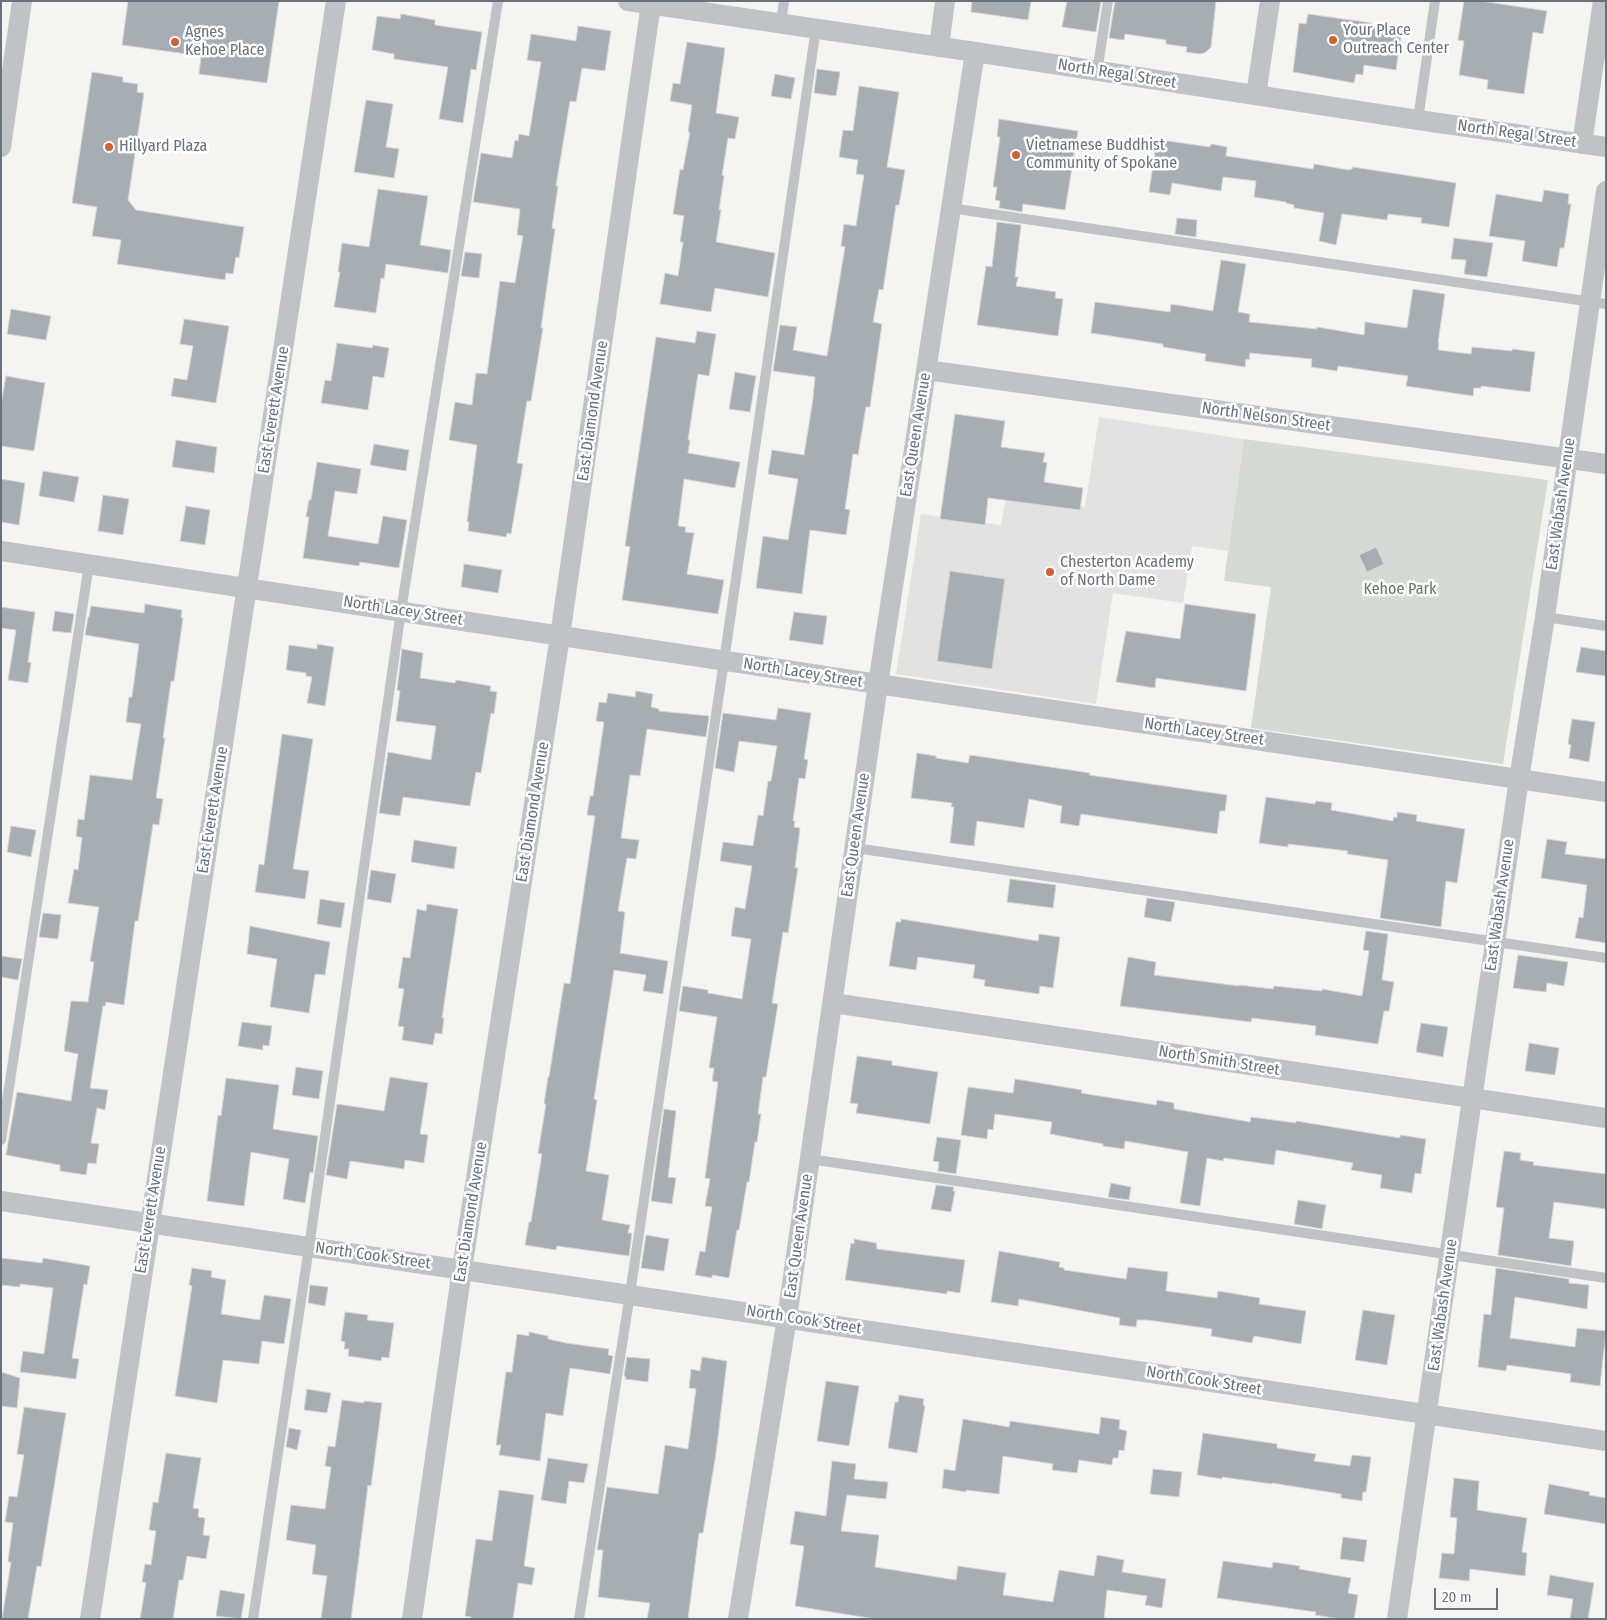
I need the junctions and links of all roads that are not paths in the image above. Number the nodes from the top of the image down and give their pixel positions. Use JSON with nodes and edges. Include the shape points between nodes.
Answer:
{"nodes":[{"id":1,"x":22,"y":1,"type":"edge"},
{"id":2,"x":336,"y":1,"type":"edge"},
{"id":3,"x":498,"y":1,"type":"edge"},
{"id":4,"x":628,"y":1,"type":"edge"},
{"id":5,"x":784,"y":1,"type":"edge"},
{"id":6,"x":945,"y":1,"type":"edge"},
{"id":7,"x":1108,"y":1,"type":"edge"},
{"id":8,"x":1270,"y":1,"type":"edge"},
{"id":9,"x":1435,"y":1,"type":"edge"},
{"id":10,"x":1603,"y":1,"type":"edge"},
{"id":11,"x":651,"y":4,"type":"junction"},
{"id":12,"x":781,"y":23,"type":"junction"},
{"id":13,"x":816,"y":28,"type":"junction"},
{"id":14,"x":939,"y":47,"type":"junction"},
{"id":15,"x":8,"y":51,"type":"edge"},
{"id":16,"x":975,"y":52,"type":"junction"},
{"id":17,"x":1097,"y":72,"type":"junction"},
{"id":18,"x":1256,"y":95,"type":"junction"},
{"id":19,"x":1418,"y":120,"type":"junction"},
{"id":20,"x":1582,"y":144,"type":"junction"},
{"id":21,"x":1,"y":147,"type":"edge"},
{"id":22,"x":1606,"y":147,"type":"edge"},
{"id":23,"x":1606,"y":191,"type":"edge"},
{"id":24,"x":950,"y":208,"type":"junction"},
{"id":25,"x":1598,"y":303,"type":"edge"},
{"id":26,"x":926,"y":370,"type":"junction"},
{"id":27,"x":1567,"y":458,"type":"junction"},
{"id":28,"x":1606,"y":464,"type":"edge"},
{"id":29,"x":1,"y":551,"type":"edge"},
{"id":30,"x":89,"y":564,"type":"junction"},
{"id":31,"x":247,"y":588,"type":"junction"},
{"id":32,"x":401,"y":611,"type":"junction"},
{"id":33,"x":1545,"y":617,"type":"junction"},
{"id":34,"x":1606,"y":626,"type":"edge"},
{"id":35,"x":560,"y":636,"type":"junction"},
{"id":36,"x":724,"y":661,"type":"junction"},
{"id":37,"x":878,"y":684,"type":"junction"},
{"id":38,"x":1519,"y":779,"type":"junction"},
{"id":39,"x":1606,"y":792,"type":"edge"},
{"id":40,"x":855,"y":848,"type":"junction"},
{"id":41,"x":1495,"y":942,"type":"junction"},
{"id":42,"x":1606,"y":958,"type":"edge"},
{"id":43,"x":833,"y":1003,"type":"junction"},
{"id":44,"x":1472,"y":1099,"type":"junction"},
{"id":45,"x":1606,"y":1118,"type":"edge"},
{"id":46,"x":1,"y":1140,"type":"edge"},
{"id":47,"x":810,"y":1159,"type":"junction"},
{"id":48,"x":1,"y":1201,"type":"edge"},
{"id":49,"x":149,"y":1224,"type":"junction"},
{"id":50,"x":309,"y":1247,"type":"junction"},
{"id":51,"x":1450,"y":1256,"type":"junction"},
{"id":52,"x":462,"y":1269,"type":"junction"},
{"id":53,"x":1606,"y":1278,"type":"edge"},
{"id":54,"x":630,"y":1294,"type":"junction"},
{"id":55,"x":786,"y":1318,"type":"junction"},
{"id":56,"x":1427,"y":1415,"type":"junction"},
{"id":57,"x":1606,"y":1441,"type":"edge"},
{"id":58,"x":90,"y":1619,"type":"edge"},
{"id":59,"x":253,"y":1619,"type":"edge"},
{"id":60,"x":412,"y":1619,"type":"edge"},
{"id":61,"x":579,"y":1619,"type":"edge"},
{"id":62,"x":738,"y":1619,"type":"edge"},
{"id":63,"x":1397,"y":1619,"type":"edge"}],
"edges":[{"from":1,"to":15,"type":"street"},
{"from":2,"to":31,"type":"street","name":"East Everett Avenue"},
{"from":3,"to":32,"type":"lane"},
{"from":4,"to":11,"type":"street","name":"North Regal Street"},
{"from":5,"to":12,"type":"lane"},
{"from":6,"to":14,"type":"street"},
{"from":7,"to":17,"type":"lane"},
{"from":8,"to":18,"type":"street"},
{"from":9,"to":19,"type":"lane"},
{"from":10,"to":20,"type":"street"},
{"from":11,"to":12,"type":"street","name":"North Regal Street"},
{"from":11,"to":35,"type":"street","name":"East Diamond Avenue"},
{"from":12,"to":13,"type":"street","name":"North Regal Street"},
{"from":13,"to":14,"type":"street","name":"North Regal Street"},
{"from":13,"to":36,"type":"lane"},
{"from":14,"to":16,"type":"street","name":"North Regal Street"},
{"from":15,"to":21,"type":"street"},
{"from":16,"to":17,"type":"street","name":"North Regal Street"},
{"from":16,"to":24,"type":"street","name":"East Queen Avenue"},
{"from":17,"to":18,"type":"street","name":"North Regal Street"},
{"from":18,"to":19,"type":"street","name":"North Regal Street"},
{"from":19,"to":20,"type":"street","name":"North Regal Street"},
{"from":20,"to":22,"type":"street","name":"North Regal Street"},
{"from":23,"to":25,"type":"street","name":"East Wabash Avenue"},
{"from":24,"to":25,"type":"lane"},
{"from":24,"to":26,"type":"street","name":"East Queen Avenue"},
{"from":25,"to":27,"type":"street","name":"East Wabash Avenue"},
{"from":26,"to":27,"type":"street","name":"North Nelson Street"},
{"from":26,"to":37,"type":"street","name":"East Queen Avenue"},
{"from":27,"to":28,"type":"street","name":"North Nelson Street"},
{"from":27,"to":33,"type":"street","name":"East Wabash Avenue"},
{"from":29,"to":30,"type":"street","name":"North Lacey Street"},
{"from":30,"to":31,"type":"street","name":"North Lacey Street"},
{"from":30,"to":46,"type":"lane"},
{"from":31,"to":32,"type":"street","name":"North Lacey Street"},
{"from":31,"to":49,"type":"street","name":"East Everett Avenue"},
{"from":32,"to":35,"type":"street","name":"North Lacey Street"},
{"from":32,"to":50,"type":"lane"},
{"from":33,"to":34,"type":"lane"},
{"from":33,"to":38,"type":"street","name":"East Wabash Avenue"},
{"from":35,"to":36,"type":"street","name":"North Lacey Street"},
{"from":35,"to":52,"type":"street","name":"East Diamond Avenue"},
{"from":36,"to":37,"type":"street","name":"North Lacey Street"},
{"from":36,"to":54,"type":"lane"},
{"from":37,"to":38,"type":"street","name":"North Lacey Street"},
{"from":37,"to":40,"type":"street","name":"East Queen Avenue"},
{"from":38,"to":39,"type":"street","name":"North Lacey Street"},
{"from":38,"to":41,"type":"street","name":"East Wabash Avenue"},
{"from":40,"to":41,"type":"lane"},
{"from":40,"to":43,"type":"street","name":"East Queen Avenue"},
{"from":41,"to":42,"type":"lane"},
{"from":41,"to":44,"type":"street","name":"East Wabash Avenue"},
{"from":43,"to":44,"type":"street","name":"North Smith Street"},
{"from":43,"to":47,"type":"street","name":"East Queen Avenue"},
{"from":44,"to":45,"type":"street","name":"North Smith Street"},
{"from":44,"to":51,"type":"street","name":"East Wabash Avenue"},
{"from":47,"to":51,"type":"lane"},
{"from":47,"to":55,"type":"street","name":"East Queen Avenue"},
{"from":48,"to":49,"type":"street","name":"North Cook Street"},
{"from":49,"to":50,"type":"street","name":"North Cook Street"},
{"from":49,"to":58,"type":"street","name":"East Everett Avenue"},
{"from":50,"to":52,"type":"street","name":"North Cook Street"},
{"from":50,"to":59,"type":"lane"},
{"from":51,"to":53,"type":"lane"},
{"from":51,"to":56,"type":"street","name":"East Wabash Avenue"},
{"from":52,"to":54,"type":"street","name":"North Cook Street"},
{"from":52,"to":60,"type":"street","name":"East Diamond Avenue"},
{"from":54,"to":55,"type":"street","name":"North Cook Street"},
{"from":54,"to":61,"type":"lane"},
{"from":55,"to":56,"type":"street","name":"North Cook Street"},
{"from":55,"to":62,"type":"street","name":"East Queen Avenue"},
{"from":56,"to":57,"type":"street","name":"North Cook Street"},
{"from":56,"to":63,"type":"street","name":"East Wabash Avenue"}]}
